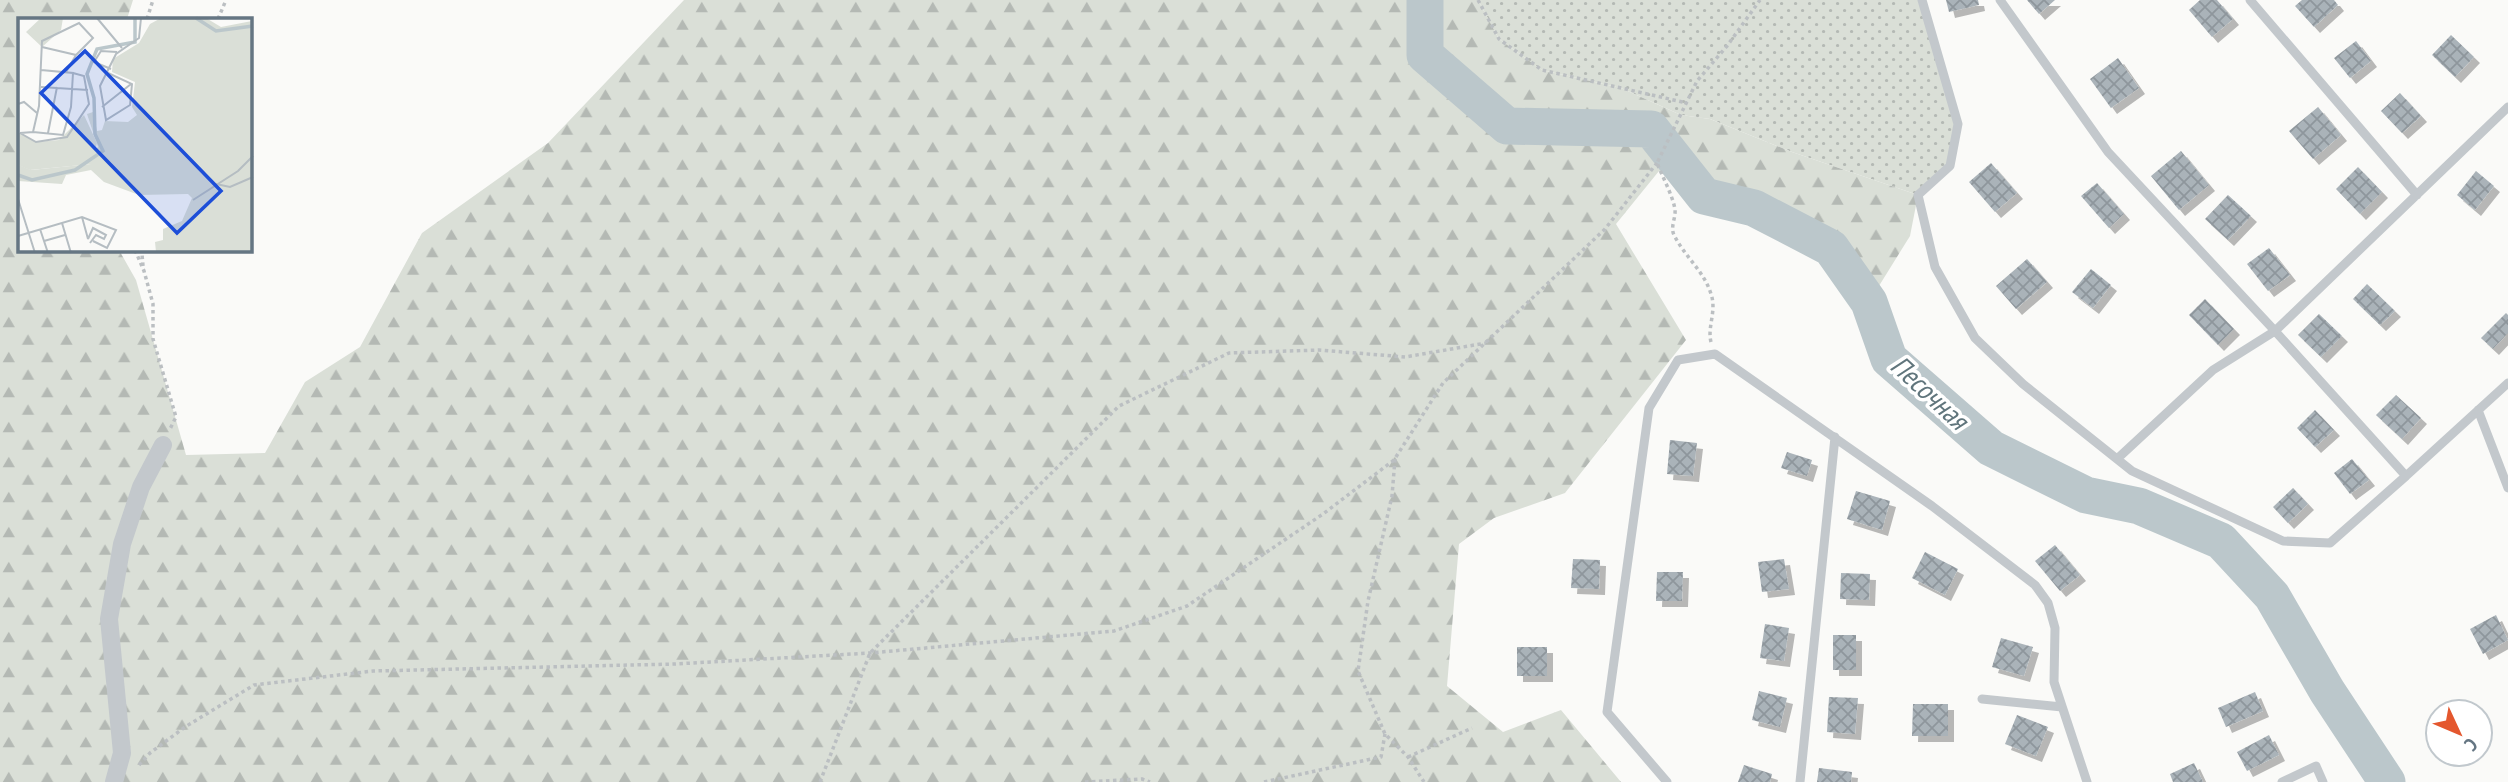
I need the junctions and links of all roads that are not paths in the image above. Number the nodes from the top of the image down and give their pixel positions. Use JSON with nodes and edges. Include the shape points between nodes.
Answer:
{"nodes":[{"id":1,"x":1922,"y":0,"type":"edge"},
{"id":2,"x":2000,"y":0,"type":"edge"},
{"id":3,"x":2250,"y":0,"type":"edge"},
{"id":4,"x":2508,"y":107,"type":"edge"},
{"id":5,"x":2417,"y":195,"type":"junction"},
{"id":6,"x":2275,"y":331,"type":"junction"},
{"id":7,"x":2508,"y":383,"type":"edge"},
{"id":8,"x":2478,"y":410,"type":"junction"},
{"id":9,"x":1835,"y":437,"type":"junction"},
{"id":10,"x":163,"y":445,"type":"road end"},
{"id":11,"x":2117,"y":459,"type":"junction"},
{"id":12,"x":2406,"y":476,"type":"junction"},
{"id":13,"x":2508,"y":488,"type":"edge"},
{"id":14,"x":1982,"y":699,"type":"dead end"},
{"id":15,"x":2062,"y":707,"type":"junction"},
{"id":16,"x":114,"y":782,"type":"edge"},
{"id":17,"x":1667,"y":782,"type":"edge"},
{"id":18,"x":1800,"y":782,"type":"edge"},
{"id":19,"x":2087,"y":782,"type":"edge"},
{"id":20,"x":2281,"y":782,"type":"edge"},
{"id":21,"x":2323,"y":782,"type":"edge"}],
"edges":[{"from":1,"to":11,"type":"lane","via":[[1958,124],[1950,166],[1918,195],[1936,267],[1975,338],[2022,384]]},
{"from":2,"to":6,"type":"lane","via":[[2108,152]]},
{"from":3,"to":5,"type":"lane"},
{"from":4,"to":5,"type":"lane"},
{"from":5,"to":6,"type":"lane"},
{"from":6,"to":11,"type":"lane","via":[[2213,370]]},
{"from":6,"to":12,"type":"lane"},
{"from":7,"to":8,"type":"lane"},
{"from":8,"to":12,"type":"lane"},
{"from":8,"to":13,"type":"lane"},
{"from":9,"to":15,"type":"lane","via":[[2035,585],[2048,603],[2055,628],[2054,682]]},
{"from":9,"to":17,"type":"lane","via":[[1715,354],[1678,360],[1649,408],[1607,712]]},
{"from":9,"to":18,"type":"lane"},
{"from":10,"to":16,"type":"street","via":[[141,487],[122,544],[109,619],[122,753]]},
{"from":11,"to":12,"type":"lane","via":[[2133,471],[2283,541],[2330,543]]},
{"from":14,"to":15,"type":"lane"},
{"from":15,"to":19,"type":"lane"},
{"from":20,"to":21,"type":"lane","via":[[2316,766]]}]}
